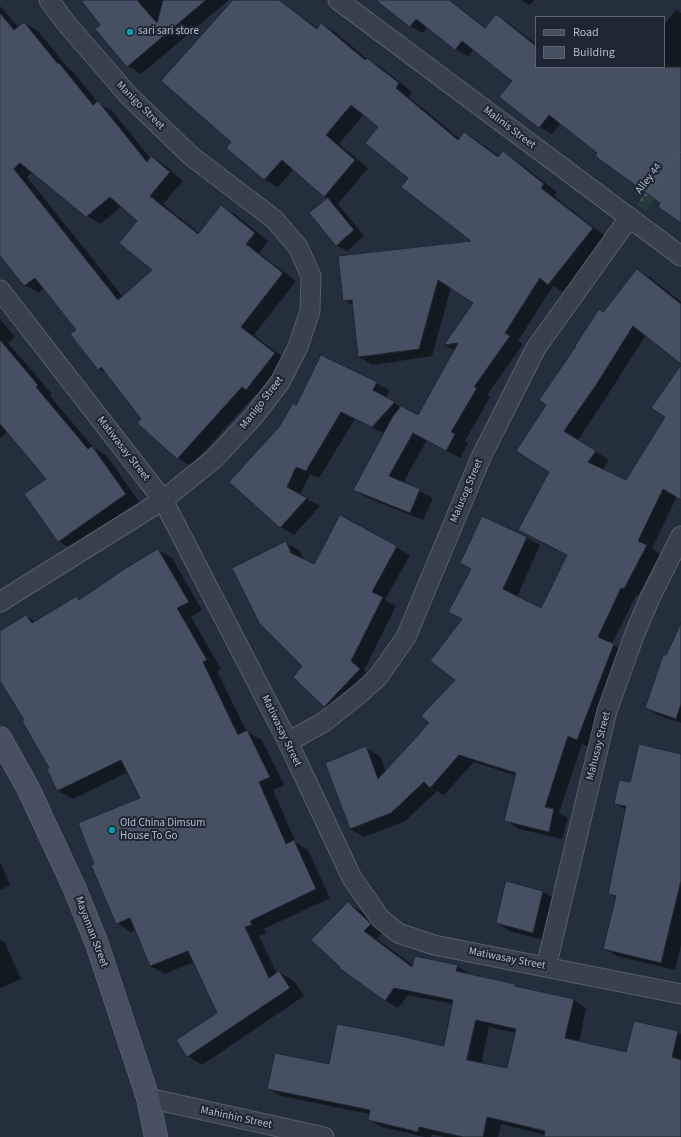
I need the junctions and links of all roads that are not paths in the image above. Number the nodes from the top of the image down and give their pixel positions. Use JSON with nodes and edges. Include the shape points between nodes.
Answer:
{"nodes":[{"id":1,"x":49,"y":0,"type":"edge"},
{"id":2,"x":338,"y":0,"type":"edge"},
{"id":3,"x":629,"y":218,"type":"junction"},
{"id":4,"x":681,"y":256,"type":"edge"},
{"id":5,"x":0,"y":290,"type":"edge"},
{"id":6,"x":163,"y":500,"type":"junction"},
{"id":7,"x":681,"y":536,"type":"edge"},
{"id":8,"x":0,"y":602,"type":"edge"},
{"id":9,"x":0,"y":738,"type":"edge"},
{"id":10,"x":288,"y":742,"type":"junction"},
{"id":11,"x":546,"y":967,"type":"junction"},
{"id":12,"x":681,"y":994,"type":"edge"},
{"id":13,"x":148,"y":1098,"type":"junction"},
{"id":14,"x":156,"y":1137,"type":"edge"},
{"id":15,"x":324,"y":1137,"type":"edge"}],
"edges":[{"from":1,"to":6,"type":"street","name":"Manigo Street","via":[[129,96],[191,156],[274,220],[298,247],[311,276],[310,312],[298,347],[280,382],[254,416],[215,458]]},
{"from":2,"to":3,"type":"street","name":"Malinis Street"},
{"from":3,"to":4,"type":"street","name":"Malinis Street"},
{"from":3,"to":10,"type":"street","name":"Malusog Street","via":[[536,348],[482,455],[406,637],[378,677],[358,695],[324,722]]},
{"from":5,"to":6,"type":"street","name":"Matiwasay Street"},
{"from":6,"to":8,"type":"street","name":"Manigo Street"},
{"from":6,"to":10,"type":"street","name":"Matiwasay Street"},
{"from":7,"to":11,"type":"street","name":"Mahusay Street","via":[[635,633],[607,711]]},
{"from":9,"to":13,"type":"street","name":"Mayaman Street","via":[[28,788],[74,887],[97,944]]},
{"from":10,"to":11,"type":"street","name":"Matiwasay Street","via":[[352,878],[380,918],[398,933],[434,945]]},
{"from":11,"to":12,"type":"street","name":"Matiwasay Street"},
{"from":13,"to":14,"type":"street","name":"Mayaman Street"},
{"from":13,"to":15,"type":"street","name":"Mahinhin Street"}]}
